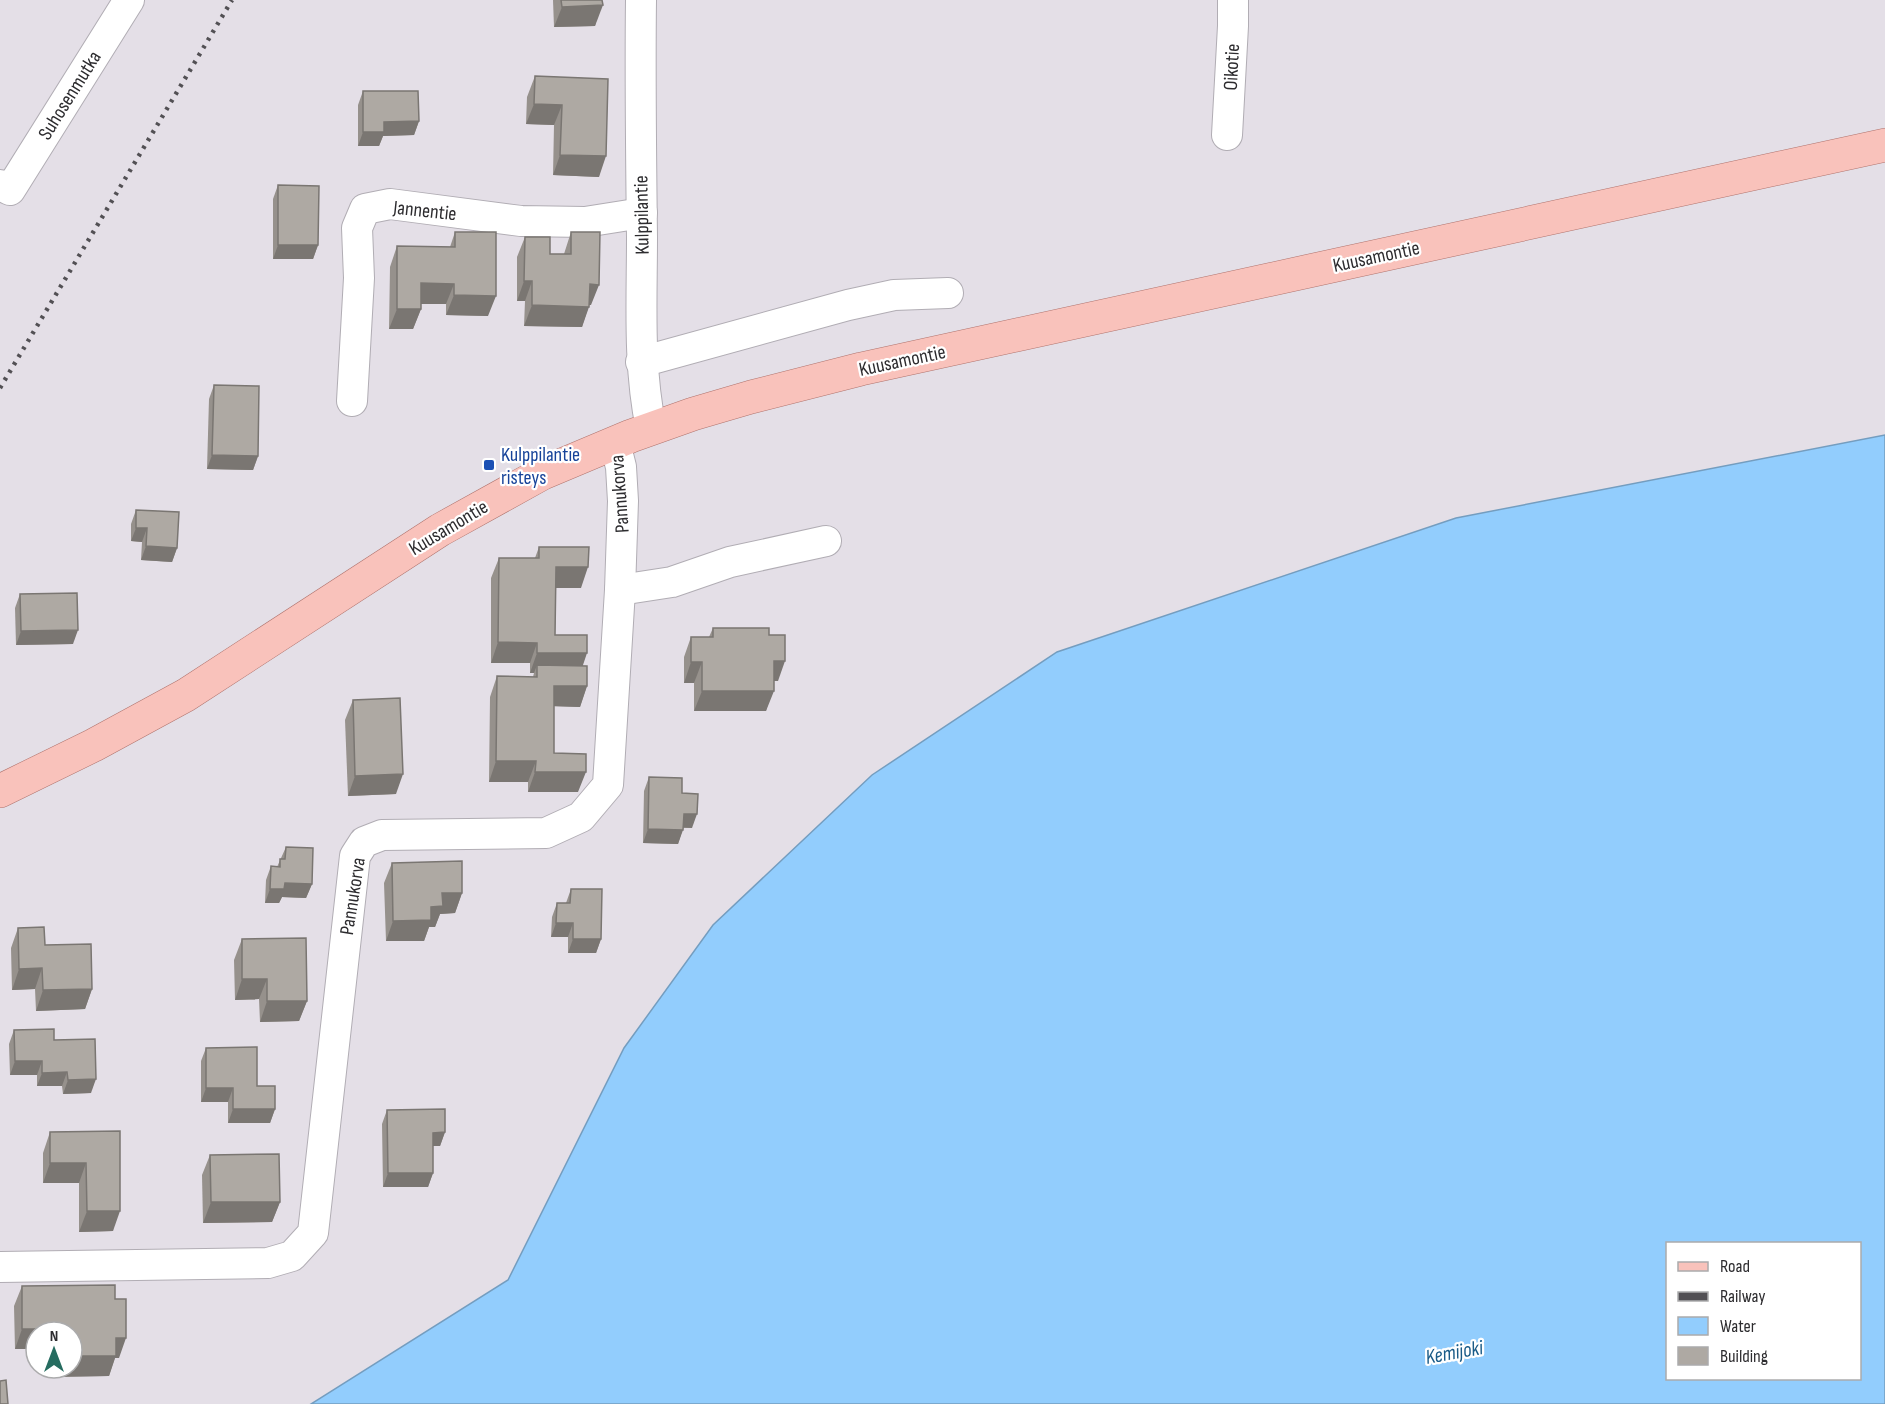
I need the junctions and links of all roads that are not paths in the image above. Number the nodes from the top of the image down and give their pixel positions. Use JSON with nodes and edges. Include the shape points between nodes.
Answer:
{"nodes":[{"id":1,"x":129,"y":0,"type":"edge"},
{"id":2,"x":641,"y":0,"type":"edge"},
{"id":3,"x":1233,"y":0,"type":"edge"},
{"id":4,"x":1227,"y":135,"type":"dead end"},
{"id":5,"x":1885,"y":145,"type":"edge"},
{"id":6,"x":3,"y":193,"type":"edge"},
{"id":7,"x":642,"y":213,"type":"junction"},
{"id":8,"x":948,"y":293,"type":"dead end"},
{"id":9,"x":641,"y":362,"type":"junction"},
{"id":10,"x":352,"y":401,"type":"dead end"},
{"id":11,"x":651,"y":428,"type":"junction"},
{"id":12,"x":615,"y":442,"type":"junction"},
{"id":13,"x":826,"y":541,"type":"dead end"},
{"id":14,"x":620,"y":590,"type":"junction"},
{"id":15,"x":0,"y":790,"type":"edge"},
{"id":16,"x":0,"y":1267,"type":"edge"}],
"edges":[{"from":1,"to":6,"type":"street","name":"Suhosenmutka"},
{"from":2,"to":7,"type":"street","name":"Kulppilantie"},
{"from":3,"to":4,"type":"street","name":"Oikotie"},
{"from":5,"to":11,"type":"main road","name":"Kuusamontie","via":[[861,369]]},
{"from":7,"to":9,"type":"street","name":"Kulppilantie"},
{"from":7,"to":10,"type":"street","name":"Jannentie","via":[[585,222],[520,221],[390,204],[365,209],[357,228],[359,278]]},
{"from":8,"to":9,"type":"street","via":[[871,300]]},
{"from":9,"to":11,"type":"street","name":"Kulppilantie"},
{"from":11,"to":12,"type":"main road","name":"Kuusamontie"},
{"from":12,"to":14,"type":"street","name":"Pannukorva","via":[[624,501]]},
{"from":12,"to":15,"type":"main road","name":"Kuusamontie","via":[[543,473],[440,530],[186,695]]},
{"from":13,"to":14,"type":"street","via":[[730,562],[672,582]]},
{"from":14,"to":16,"type":"street","name":"Pannukorva","via":[[608,785],[581,817],[546,833],[382,835],[364,842],[355,856],[313,1233],[292,1256],[268,1263]]}]}
